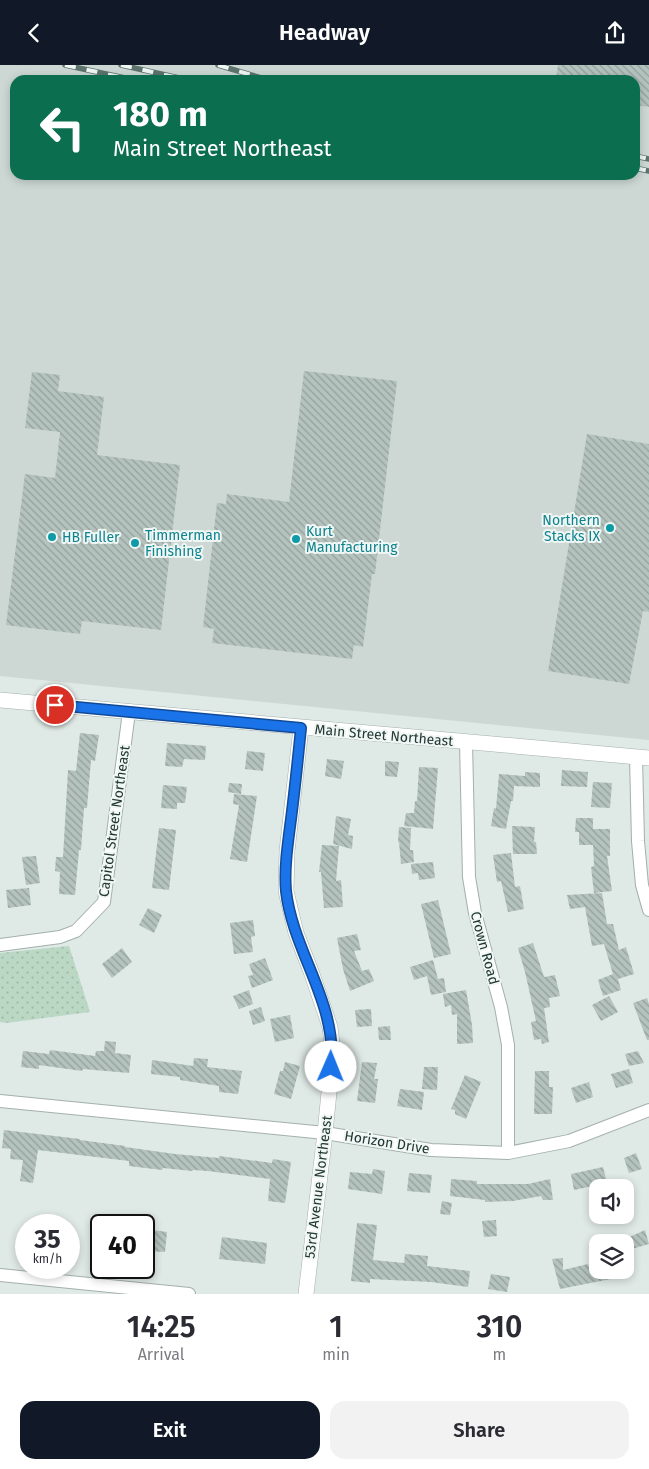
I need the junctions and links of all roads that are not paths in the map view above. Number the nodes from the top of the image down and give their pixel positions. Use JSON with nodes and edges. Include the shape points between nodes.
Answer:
{"nodes":[{"id":1,"x":0,"y":700,"type":"edge"},
{"id":2,"x":129,"y":712,"type":"junction"},
{"id":3,"x":301,"y":728,"type":"junction"},
{"id":4,"x":466,"y":742,"type":"junction"},
{"id":5,"x":642,"y":758,"type":"edge"},
{"id":6,"x":649,"y":910,"type":"edge"},
{"id":7,"x":0,"y":945,"type":"edge"},
{"id":8,"x":0,"y":1101,"type":"edge"},
{"id":9,"x":649,"y":1110,"type":"edge"},
{"id":10,"x":325,"y":1133,"type":"junction"},
{"id":11,"x":508,"y":1153,"type":"junction"},
{"id":12,"x":0,"y":1275,"type":"edge"},
{"id":13,"x":189,"y":1294,"type":"edge"},
{"id":14,"x":306,"y":1294,"type":"edge"}],
"edges":[{"from":1,"to":2,"type":"street","name":"Main Street Northeast"},
{"from":2,"to":3,"type":"street","name":"Main Street Northeast"},
{"from":2,"to":7,"type":"street","name":"Capitol Street Northeast","via":[[104,902],[76,931],[60,937]]},
{"from":3,"to":4,"type":"street","name":"Main Street Northeast"},
{"from":3,"to":10,"type":"street","name":"53rd Avenue Northeast","via":[[287,851],[286,891],[296,933],[330,1027],[333,1052]]},
{"from":4,"to":5,"type":"street","name":"Main Street Northeast"},
{"from":4,"to":11,"type":"street","name":"Crown Road","via":[[469,877],[508,1045]]},
{"from":5,"to":6,"type":"street","via":[[638,841],[642,885]]},
{"from":8,"to":10,"type":"street","name":"Horizon Drive"},
{"from":9,"to":11,"type":"street","name":"Horizon Drive","via":[[569,1141]]},
{"from":10,"to":11,"type":"street","name":"Horizon Drive","via":[[431,1150]]},
{"from":10,"to":14,"type":"street","name":"53rd Avenue Northeast"},
{"from":12,"to":13,"type":"street"}]}
